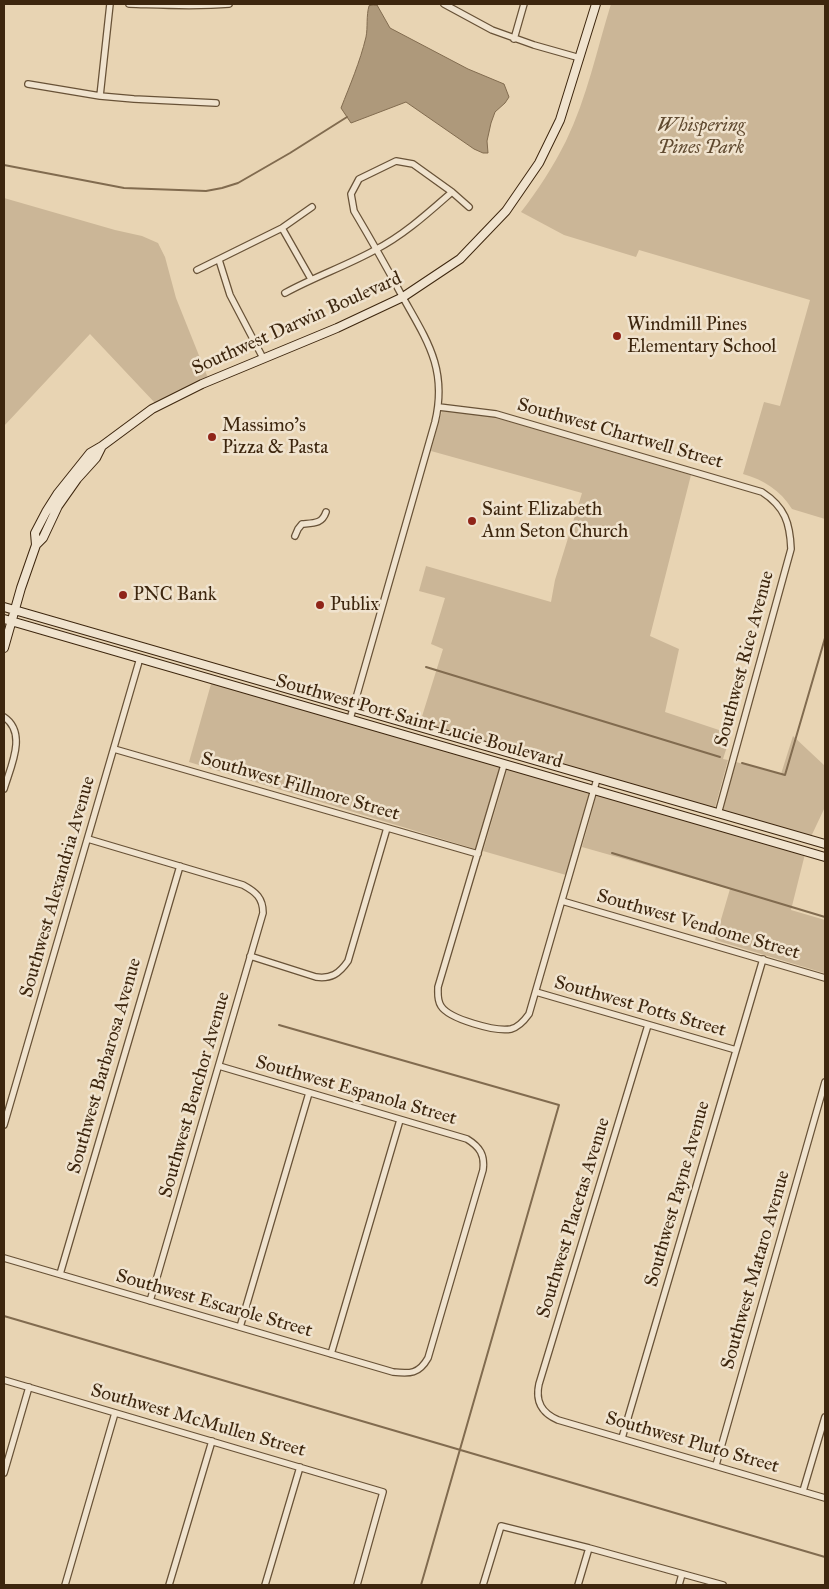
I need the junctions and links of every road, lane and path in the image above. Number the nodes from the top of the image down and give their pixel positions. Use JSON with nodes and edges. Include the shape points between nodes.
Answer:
{"nodes":[{"id":1,"x":110,"y":4,"type":"edge"},
{"id":2,"x":129,"y":4,"type":"edge"},
{"id":3,"x":230,"y":4,"type":"edge"},
{"id":4,"x":444,"y":4,"type":"edge"},
{"id":5,"x":524,"y":4,"type":"edge"},
{"id":6,"x":596,"y":4,"type":"edge"},
{"id":7,"x":514,"y":39,"type":"junction"},
{"id":8,"x":580,"y":58,"type":"junction"},
{"id":9,"x":28,"y":84,"type":"dead end"},
{"id":10,"x":100,"y":96,"type":"junction"},
{"id":11,"x":216,"y":102,"type":"dead end"},
{"id":12,"x":452,"y":192,"type":"junction"},
{"id":13,"x":312,"y":207,"type":"dead end"},
{"id":14,"x":469,"y":207,"type":"dead end"},
{"id":15,"x":282,"y":228,"type":"junction"},
{"id":16,"x":377,"y":249,"type":"junction"},
{"id":17,"x":219,"y":260,"type":"junction"},
{"id":18,"x":197,"y":270,"type":"dead end"},
{"id":19,"x":311,"y":279,"type":"junction"},
{"id":20,"x":285,"y":293,"type":"dead end"},
{"id":21,"x":403,"y":297,"type":"junction"},
{"id":22,"x":263,"y":358,"type":"junction"},
{"id":23,"x":439,"y":407,"type":"junction"},
{"id":24,"x":326,"y":512,"type":"dead end"},
{"id":25,"x":782,"y":512,"type":"joint"},
{"id":26,"x":295,"y":536,"type":"dead end"},
{"id":27,"x":4,"y":606,"type":"edge"},
{"id":28,"x":14,"y":610,"type":"junction"},
{"id":29,"x":8,"y":620,"type":"edge"},
{"id":30,"x":4,"y":648,"type":"edge"},
{"id":31,"x":167,"y":653,"type":"junction"},
{"id":32,"x":140,"y":658,"type":"junction"},
{"id":33,"x":354,"y":707,"type":"junction"},
{"id":34,"x":4,"y":717,"type":"edge"},
{"id":35,"x":350,"y":718,"type":"junction"},
{"id":36,"x":114,"y":749,"type":"junction"},
{"id":37,"x":504,"y":764,"type":"junction"},
{"id":38,"x":597,"y":779,"type":"junction"},
{"id":39,"x":4,"y":790,"type":"edge"},
{"id":40,"x":594,"y":790,"type":"junction"},
{"id":41,"x":718,"y":814,"type":"junction"},
{"id":42,"x":387,"y":828,"type":"junction"},
{"id":43,"x":88,"y":839,"type":"junction"},
{"id":44,"x":825,"y":844,"type":"edge"},
{"id":45,"x":478,"y":854,"type":"junction"},
{"id":46,"x":825,"y":857,"type":"edge"},
{"id":47,"x":180,"y":866,"type":"junction"},
{"id":48,"x":562,"y":901,"type":"junction"},
{"id":49,"x":250,"y":956,"type":"junction"},
{"id":50,"x":763,"y":959,"type":"junction"},
{"id":51,"x":825,"y":978,"type":"edge"},
{"id":52,"x":536,"y":992,"type":"junction"},
{"id":53,"x":648,"y":1024,"type":"junction"},
{"id":54,"x":736,"y":1050,"type":"junction"},
{"id":55,"x":219,"y":1066,"type":"junction"},
{"id":56,"x":825,"y":1082,"type":"edge"},
{"id":57,"x":308,"y":1093,"type":"junction"},
{"id":58,"x":400,"y":1120,"type":"junction"},
{"id":59,"x":4,"y":1124,"type":"edge"},
{"id":60,"x":4,"y":1258,"type":"edge"},
{"id":61,"x":60,"y":1274,"type":"junction"},
{"id":62,"x":150,"y":1301,"type":"junction"},
{"id":63,"x":240,"y":1327,"type":"junction"},
{"id":64,"x":331,"y":1354,"type":"junction"},
{"id":65,"x":417,"y":1371,"type":"joint"},
{"id":66,"x":4,"y":1380,"type":"edge"},
{"id":67,"x":29,"y":1387,"type":"junction"},
{"id":68,"x":115,"y":1413,"type":"junction"},
{"id":69,"x":550,"y":1416,"type":"joint"},
{"id":70,"x":825,"y":1417,"type":"edge"},
{"id":71,"x":622,"y":1438,"type":"junction"},
{"id":72,"x":212,"y":1441,"type":"junction"},
{"id":73,"x":716,"y":1466,"type":"junction"},
{"id":74,"x":300,"y":1467,"type":"junction"},
{"id":75,"x":4,"y":1473,"type":"edge"},
{"id":76,"x":804,"y":1491,"type":"junction"},
{"id":77,"x":825,"y":1498,"type":"edge"},
{"id":78,"x":589,"y":1548,"type":"junction"},
{"id":79,"x":682,"y":1574,"type":"junction"},
{"id":80,"x":65,"y":1585,"type":"edge"},
{"id":81,"x":169,"y":1585,"type":"edge"},
{"id":82,"x":265,"y":1585,"type":"edge"},
{"id":83,"x":357,"y":1585,"type":"edge"},
{"id":84,"x":484,"y":1585,"type":"edge"},
{"id":85,"x":578,"y":1585,"type":"edge"},
{"id":86,"x":679,"y":1585,"type":"edge"},
{"id":87,"x":723,"y":1585,"type":"edge"}],
"edges":[{"from":1,"to":10,"type":"street"},
{"from":2,"to":3,"type":"street"},
{"from":4,"to":7,"type":"street"},
{"from":5,"to":7,"type":"street"},
{"from":6,"to":8,"type":"main road","name":"Southwest Darwin Boulevard"},
{"from":7,"to":8,"type":"street"},
{"from":8,"to":21,"type":"main road","name":"Southwest Darwin Boulevard","via":[[560,120],[539,163],[506,211],[460,259]]},
{"from":9,"to":10,"type":"street"},
{"from":10,"to":11,"type":"street"},
{"from":12,"to":14,"type":"street"},
{"from":12,"to":16,"type":"street","via":[[416,224]]},
{"from":12,"to":16,"type":"street","via":[[413,164],[396,161],[358,179],[351,194],[354,211]]},
{"from":13,"to":15,"type":"street"},
{"from":15,"to":17,"type":"street"},
{"from":15,"to":19,"type":"street"},
{"from":16,"to":19,"type":"street"},
{"from":16,"to":21,"type":"street"},
{"from":17,"to":18,"type":"street"},
{"from":17,"to":22,"type":"street","via":[[230,294]]},
{"from":19,"to":20,"type":"street"},
{"from":21,"to":22,"type":"main road","name":"Southwest Darwin Boulevard"},
{"from":21,"to":23,"type":"street","via":[[434,356],[440,390]]},
{"from":22,"to":28,"type":"main road","name":"Southwest Darwin Boulevard","via":[[147,412],[102,446],[58,506],[43,538],[36,545]]},
{"from":23,"to":25,"type":"street","name":"Southwest Chartwell Street","via":[[496,414],[762,492]]},
{"from":23,"to":33,"type":"street"},
{"from":24,"to":26,"type":"street","via":[[320,522],[302,524]]},
{"from":25,"to":41,"type":"street","name":"Southwest Rice Avenue","via":[[790,528],[791,550]]},
{"from":27,"to":28,"type":"main road","name":"Southwest Port Saint Lucie Boulevard"},
{"from":28,"to":29,"type":"main road","name":"Southwest Darwin Boulevard"},
{"from":28,"to":31,"type":"main road","name":"Southwest Port Saint Lucie Boulevard"},
{"from":29,"to":30,"type":"main road","name":"Southwest Darwin Boulevard"},
{"from":29,"to":32,"type":"main road","name":"Southwest Port Saint Lucie Boulevard"},
{"from":31,"to":32,"type":"main road"},
{"from":31,"to":33,"type":"main road","name":"Southwest Port Saint Lucie Boulevard"},
{"from":32,"to":35,"type":"main road","name":"Southwest Port Saint Lucie Boulevard"},
{"from":32,"to":36,"type":"street","name":"Southwest Alexandria Avenue"},
{"from":33,"to":35,"type":"street"},
{"from":33,"to":38,"type":"main road","name":"Southwest Port Saint Lucie Boulevard"},
{"from":34,"to":39,"type":"street","via":[[14,727],[17,738]]},
{"from":35,"to":37,"type":"main road","name":"Southwest Port Saint Lucie Boulevard"},
{"from":36,"to":42,"type":"street","name":"Southwest Fillmore Street"},
{"from":36,"to":43,"type":"street","name":"Southwest Alexandria Avenue"},
{"from":37,"to":40,"type":"main road","name":"Southwest Port Saint Lucie Boulevard"},
{"from":37,"to":45,"type":"street"},
{"from":38,"to":40,"type":"street"},
{"from":38,"to":41,"type":"main road","name":"Southwest Port Saint Lucie Boulevard"},
{"from":40,"to":46,"type":"main road","name":"Southwest Port Saint Lucie Boulevard"},
{"from":40,"to":48,"type":"street"},
{"from":41,"to":44,"type":"main road","name":"Southwest Port Saint Lucie Boulevard"},
{"from":42,"to":45,"type":"street","name":"Southwest Fillmore Street"},
{"from":42,"to":49,"type":"street","via":[[348,962],[342,970],[335,976],[316,977]]},
{"from":43,"to":47,"type":"street"},
{"from":43,"to":59,"type":"street","name":"Southwest Alexandria Avenue"},
{"from":45,"to":52,"type":"street","via":[[437,998],[445,1012],[454,1017],[509,1029],[523,1022],[529,1014]]},
{"from":47,"to":49,"type":"street","name":"Southwest Benchor Avenue","via":[[243,885],[260,898],[263,914]]},
{"from":47,"to":61,"type":"street","name":"Southwest Barbarosa Avenue"},
{"from":48,"to":50,"type":"street","name":"Southwest Vendome Street"},
{"from":48,"to":52,"type":"street"},
{"from":49,"to":55,"type":"street","name":"Southwest Benchor Avenue"},
{"from":50,"to":51,"type":"street","name":"Southwest Vendome Street"},
{"from":50,"to":54,"type":"street","name":"Southwest Payne Avenue"},
{"from":52,"to":53,"type":"street","name":"Southwest Potts Street"},
{"from":53,"to":54,"type":"street","name":"Southwest Potts Street"},
{"from":53,"to":69,"type":"street","name":"Southwest Placetas Avenue","via":[[539,1384],[537,1396],[541,1408]]},
{"from":54,"to":71,"type":"street","name":"Southwest Payne Avenue"},
{"from":55,"to":57,"type":"street","name":"Southwest Espanola Street"},
{"from":55,"to":62,"type":"street","name":"Southwest Benchor Avenue"},
{"from":56,"to":73,"type":"street","name":"Southwest Mataro Avenue"},
{"from":57,"to":58,"type":"street","name":"Southwest Espanola Street"},
{"from":57,"to":63,"type":"street"},
{"from":58,"to":64,"type":"street"},
{"from":58,"to":65,"type":"street","name":"Southwest Espanola Street","via":[[467,1139],[476,1144],[485,1160],[428,1358]]},
{"from":60,"to":61,"type":"street","name":"Southwest Escarole Street"},
{"from":61,"to":62,"type":"street","name":"Southwest Escarole Street"},
{"from":62,"to":63,"type":"street","name":"Southwest Escarole Street"},
{"from":63,"to":64,"type":"street","name":"Southwest Escarole Street"},
{"from":64,"to":65,"type":"street","name":"Southwest Escarole Street","via":[[392,1372]]},
{"from":66,"to":67,"type":"street","name":"Southwest McMullen Street"},
{"from":67,"to":68,"type":"street","name":"Southwest McMullen Street"},
{"from":67,"to":75,"type":"street"},
{"from":68,"to":72,"type":"street","name":"Southwest McMullen Street"},
{"from":68,"to":80,"type":"street"},
{"from":69,"to":71,"type":"street","name":"Southwest Pluto Street"},
{"from":70,"to":76,"type":"street"},
{"from":71,"to":73,"type":"street","name":"Southwest Pluto Street"},
{"from":72,"to":74,"type":"street","name":"Southwest McMullen Street"},
{"from":72,"to":81,"type":"street"},
{"from":73,"to":76,"type":"street","name":"Southwest Pluto Street"},
{"from":74,"to":82,"type":"street"},
{"from":74,"to":83,"type":"street","name":"Southwest McMullen Street","via":[[383,1492]]},
{"from":76,"to":77,"type":"street","name":"Southwest Pluto Street"},
{"from":78,"to":79,"type":"street"},
{"from":78,"to":84,"type":"street","via":[[501,1526]]},
{"from":78,"to":85,"type":"street"},
{"from":79,"to":86,"type":"street"},
{"from":79,"to":87,"type":"street"}]}
